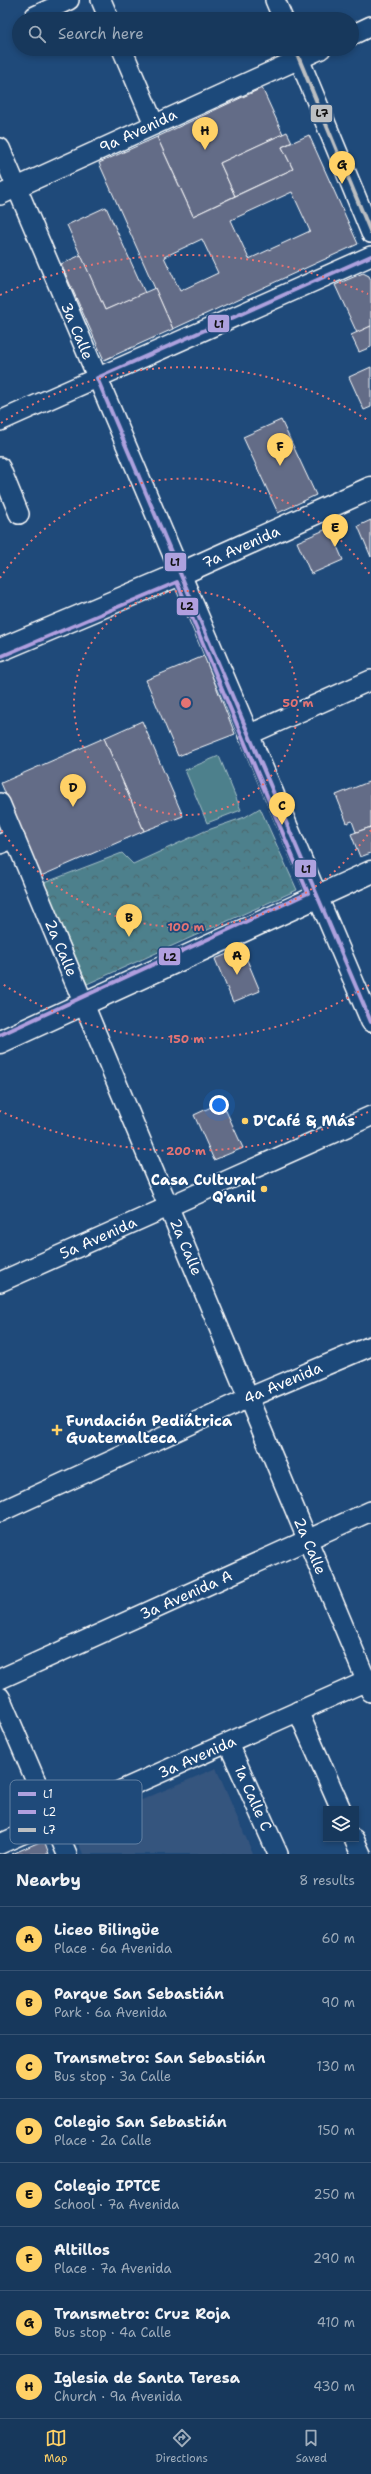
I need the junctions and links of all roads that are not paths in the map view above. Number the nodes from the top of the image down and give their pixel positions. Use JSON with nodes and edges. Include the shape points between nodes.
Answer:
{"nodes":[{"id":1,"x":69,"y":0,"type":"edge"},
{"id":2,"x":100,"y":0,"type":"edge"},
{"id":3,"x":275,"y":0,"type":"edge"},
{"id":4,"x":44,"y":12,"type":"edge"},
{"id":5,"x":106,"y":12,"type":"edge"},
{"id":6,"x":280,"y":12,"type":"edge"},
{"id":7,"x":371,"y":26,"type":"edge"},
{"id":8,"x":359,"y":32,"type":"edge"},
{"id":9,"x":125,"y":56,"type":"edge"},
{"id":10,"x":294,"y":56,"type":"edge"},
{"id":11,"x":299,"y":56,"type":"edge"},
{"id":12,"x":154,"y":124,"type":"junction"},
{"id":13,"x":0,"y":148,"type":"edge"},
{"id":14,"x":8,"y":191,"type":"edge"},
{"id":15,"x":371,"y":233,"type":"edge"},
{"id":16,"x":371,"y":256,"type":"edge"},
{"id":17,"x":98,"y":378,"type":"junction"},
{"id":18,"x":0,"y":421,"type":"edge"},
{"id":19,"x":0,"y":467,"type":"edge"},
{"id":20,"x":371,"y":488,"type":"edge"},
{"id":21,"x":19,"y":514,"type":"dead end"},
{"id":22,"x":180,"y":574,"type":"junction"},
{"id":23,"x":0,"y":650,"type":"edge"},
{"id":24,"x":371,"y":680,"type":"edge"},
{"id":25,"x":248,"y":735,"type":"junction"},
{"id":26,"x":0,"y":803,"type":"edge"},
{"id":27,"x":7,"y":841,"type":"edge"},
{"id":28,"x":371,"y":872,"type":"edge"},
{"id":29,"x":316,"y":896,"type":"junction"},
{"id":30,"x":84,"y":1003,"type":"junction"},
{"id":31,"x":371,"y":1022,"type":"edge"},
{"id":32,"x":0,"y":1042,"type":"edge"},
{"id":33,"x":371,"y":1116,"type":"edge"},
{"id":34,"x":169,"y":1206,"type":"junction"},
{"id":35,"x":0,"y":1282,"type":"edge"},
{"id":36,"x":371,"y":1346,"type":"edge"},
{"id":37,"x":248,"y":1398,"type":"junction"},
{"id":38,"x":371,"y":1511,"type":"edge"},
{"id":39,"x":0,"y":1512,"type":"edge"},
{"id":40,"x":308,"y":1540,"type":"junction"},
{"id":41,"x":0,"y":1680,"type":"edge"},
{"id":42,"x":369,"y":1684,"type":"edge"},
{"id":43,"x":0,"y":1697,"type":"edge"},
{"id":44,"x":298,"y":1711,"type":"junction"},
{"id":45,"x":228,"y":1743,"type":"junction"},
{"id":46,"x":35,"y":1780,"type":"edge"},
{"id":47,"x":142,"y":1781,"type":"edge"},
{"id":48,"x":340,"y":1806,"type":"edge"},
{"id":49,"x":10,"y":1840,"type":"edge"},
{"id":50,"x":355,"y":1842,"type":"edge"},
{"id":51,"x":0,"y":1844,"type":"edge"},
{"id":52,"x":62,"y":1844,"type":"edge"},
{"id":53,"x":67,"y":1854,"type":"edge"},
{"id":54,"x":278,"y":1854,"type":"edge"},
{"id":55,"x":361,"y":1854,"type":"edge"}],
"edges":[{"from":1,"to":4,"type":"street"},
{"from":2,"to":5,"type":"street"},
{"from":3,"to":6,"type":"street"},
{"from":7,"to":8,"type":"street"},
{"from":9,"to":12,"type":"street"},
{"from":10,"to":12,"type":"street","name":"9a Avenida"},
{"from":11,"to":15,"type":"street"},
{"from":12,"to":14,"type":"street","name":"9a Avenida"},
{"from":13,"to":14,"type":"street","name":"3a Calle"},
{"from":14,"to":17,"type":"street","name":"3a Calle"},
{"from":16,"to":17,"type":"street"},
{"from":17,"to":18,"type":"street"},
{"from":17,"to":22,"type":"street","name":"3a Calle"},
{"from":19,"to":21,"type":"street"},
{"from":20,"to":22,"type":"main road","name":"7a Avenida"},
{"from":22,"to":23,"type":"main road","name":"7a Avenida"},
{"from":22,"to":25,"type":"street","name":"3a Calle"},
{"from":24,"to":25,"type":"street"},
{"from":25,"to":29,"type":"street","name":"3a Calle"},
{"from":26,"to":27,"type":"street","name":"2a Calle"},
{"from":27,"to":30,"type":"street","name":"2a Calle"},
{"from":28,"to":29,"type":"main road"},
{"from":29,"to":30,"type":"main road"},
{"from":29,"to":31,"type":"street","name":"3a Calle"},
{"from":30,"to":32,"type":"main road"},
{"from":30,"to":34,"type":"street","name":"2a Calle"},
{"from":33,"to":34,"type":"street","name":"5a Avenida"},
{"from":34,"to":35,"type":"street","name":"5a Avenida"},
{"from":34,"to":37,"type":"street","name":"2a Calle"},
{"from":36,"to":37,"type":"street","name":"4a Avenida"},
{"from":37,"to":39,"type":"street","name":"4a Avenida"},
{"from":37,"to":40,"type":"street","name":"2a Calle"},
{"from":38,"to":40,"type":"street","name":"3a Avenida A"},
{"from":40,"to":41,"type":"street","name":"3a Avenida A"},
{"from":40,"to":42,"type":"street","name":"2a Calle"},
{"from":42,"to":44,"type":"street","name":"3a Avenida"},
{"from":43,"to":46,"type":"street"},
{"from":44,"to":45,"type":"street","name":"3a Avenida"},
{"from":44,"to":48,"type":"street"},
{"from":45,"to":47,"type":"street","name":"3a Avenida"},
{"from":45,"to":54,"type":"street","name":"1a Calle C"},
{"from":49,"to":51,"type":"street","name":"3a Avenida"},
{"from":50,"to":55,"type":"street"},
{"from":52,"to":53,"type":"street"}]}
